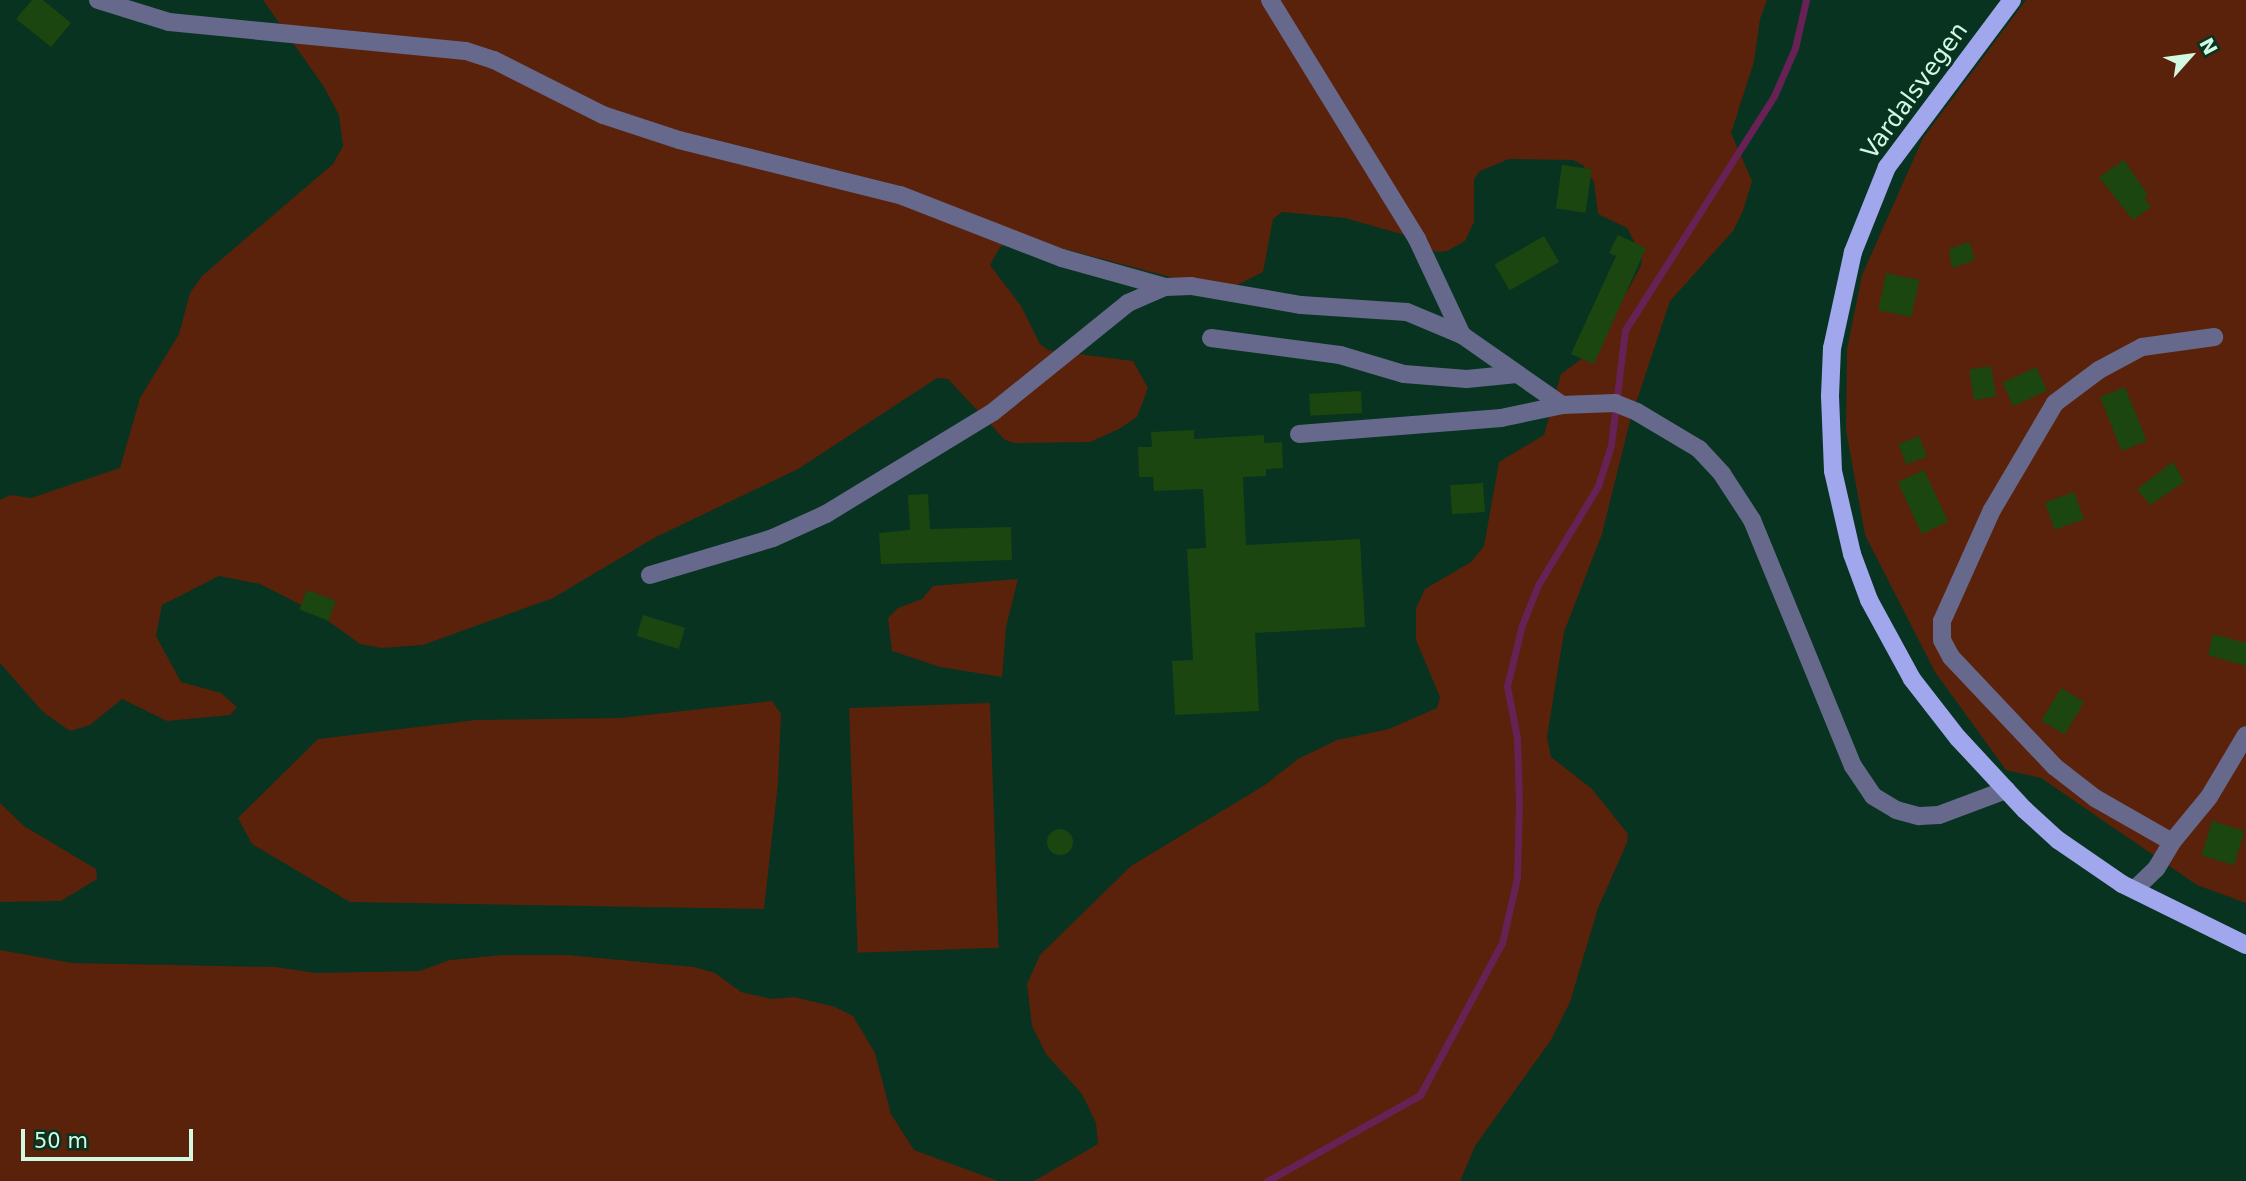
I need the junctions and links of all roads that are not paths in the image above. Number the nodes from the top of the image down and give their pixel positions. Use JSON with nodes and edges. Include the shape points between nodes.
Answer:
{"nodes":[{"id":1,"x":98,"y":0,"type":"edge"},
{"id":2,"x":1270,"y":0,"type":"edge"},
{"id":3,"x":2012,"y":0,"type":"edge"},
{"id":4,"x":1165,"y":287,"type":"junction"},
{"id":5,"x":1462,"y":335,"type":"junction"},
{"id":6,"x":2214,"y":337,"type":"dead end"},
{"id":7,"x":1211,"y":338,"type":"dead end"},
{"id":8,"x":1517,"y":374,"type":"junction"},
{"id":9,"x":1562,"y":405,"type":"junction"},
{"id":10,"x":1299,"y":434,"type":"dead end"},
{"id":11,"x":650,"y":575,"type":"dead end"},
{"id":12,"x":2246,"y":735,"type":"edge"},
{"id":13,"x":2006,"y":790,"type":"junction"},
{"id":14,"x":2172,"y":842,"type":"junction"},
{"id":15,"x":2135,"y":889,"type":"junction"},
{"id":16,"x":2246,"y":945,"type":"edge"}],
"edges":[{"from":1,"to":4,"type":"lane","via":[[169,22],[467,51],[603,115],[679,140],[900,195],[1062,258]]},
{"from":2,"to":5,"type":"lane","via":[[1417,239]]},
{"from":3,"to":13,"type":"main road","name":"Vardalsvegen","via":[[1928,107],[1887,167],[1869,206],[1841,298],[1830,396],[1833,471],[1852,554],[1869,600],[1927,700]]},
{"from":4,"to":5,"type":"lane","via":[[1191,286],[1301,305],[1407,312]]},
{"from":4,"to":11,"type":"lane","via":[[1128,303],[993,412],[826,514],[773,538]]},
{"from":5,"to":8,"type":"lane"},
{"from":6,"to":14,"type":"lane","via":[[2142,347],[2099,370],[2056,403],[1993,510],[1942,621],[1942,640],[1951,657],[2055,767],[2095,798]]},
{"from":7,"to":8,"type":"lane","via":[[1340,355],[1404,374],[1466,379]]},
{"from":8,"to":9,"type":"lane"},
{"from":9,"to":10,"type":"lane","via":[[1501,418]]},
{"from":9,"to":13,"type":"lane","via":[[1615,403],[1637,412],[1699,449],[1722,474],[1752,520],[1853,766],[1873,796],[1896,810],[1919,816],[1939,815]]},
{"from":12,"to":14,"type":"lane","via":[[2209,797]]},
{"from":13,"to":15,"type":"main road","name":"Vardalsvegen","via":[[2058,839]]},
{"from":14,"to":15,"type":"lane","via":[[2156,869]]},
{"from":15,"to":16,"type":"main road","name":"Vardalsvegen","via":[[2170,911]]}]}
